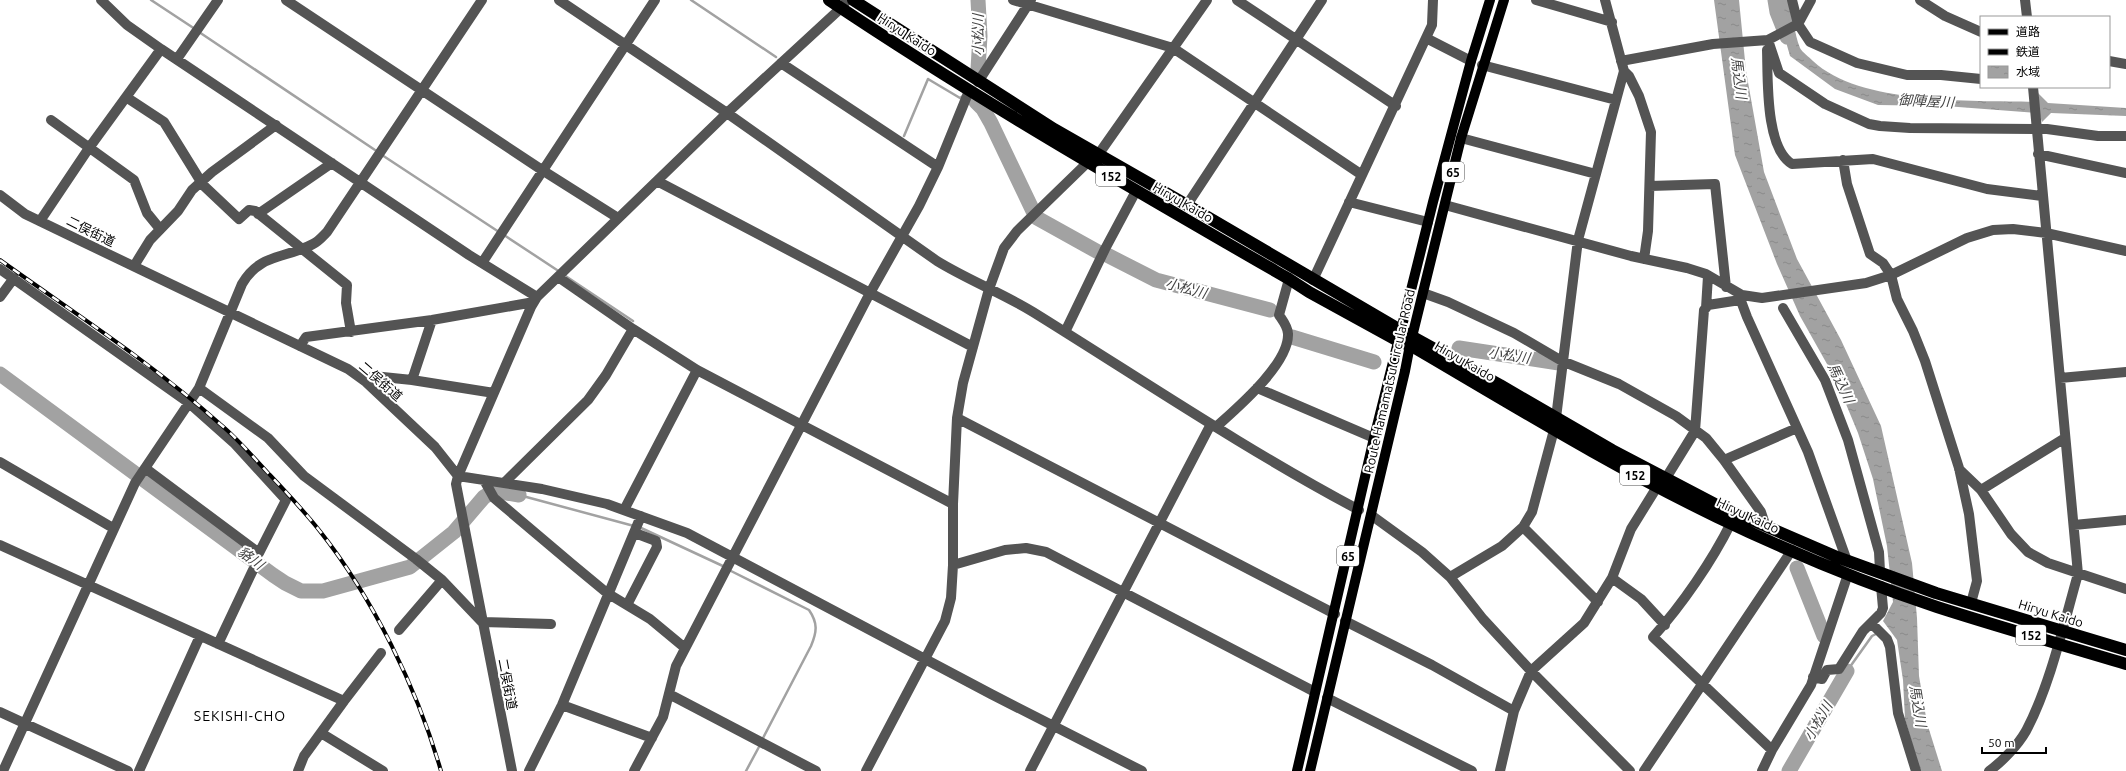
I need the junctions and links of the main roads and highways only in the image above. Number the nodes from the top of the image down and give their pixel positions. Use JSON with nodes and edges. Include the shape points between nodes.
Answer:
{"nodes":[{"id":1,"x":829,"y":0,"type":"edge"},
{"id":2,"x":853,"y":0,"type":"edge"},
{"id":3,"x":1490,"y":0,"type":"edge"},
{"id":4,"x":1504,"y":0,"type":"edge"},
{"id":5,"x":844,"y":4,"type":"edge"},
{"id":6,"x":1093,"y":159,"type":"junction"},
{"id":7,"x":1406,"y":338,"type":"junction"},
{"id":8,"x":1661,"y":483,"type":"junction"},
{"id":9,"x":2060,"y":637,"type":"junction"},
{"id":10,"x":2126,"y":650,"type":"edge"},
{"id":11,"x":2126,"y":664,"type":"edge"},
{"id":12,"x":1297,"y":771,"type":"edge"},
{"id":13,"x":1310,"y":771,"type":"edge"}],
"edges":[{"from":1,"to":5,"type":"highway","name":"Hiryu Kaido","number":"152"},
{"from":2,"to":6,"type":"highway","name":"Hiryu Kaido","number":"152"},
{"from":3,"to":7,"type":"main road","name":"Route Hamamatsu Circular Road","number":"65","via":[[1428,222]]},
{"from":4,"to":7,"type":"main road","name":"Route Hamamatsu Circular Road","number":"65","via":[[1461,138],[1423,293]]},
{"from":5,"to":6,"type":"highway","name":"Hiryu Kaido","number":"152","via":[[970,91]]},
{"from":6,"to":7,"type":"highway","name":"Hiryu Kaido","number":"152","via":[[1187,204]]},
{"from":6,"to":7,"type":"highway","name":"Hiryu Kaido","number":"152","via":[[1136,191],[1309,292]]},
{"from":7,"to":8,"type":"highway","name":"Hiryu Kaido","number":"152"},
{"from":7,"to":12,"type":"main road","name":"Route Hamamatsu Circular Road","number":"65","via":[[1374,438]]},
{"from":7,"to":13,"type":"main road","name":"Route Hamamatsu Circular Road","number":"65","via":[[1371,515]]},
{"from":8,"to":9,"type":"highway","name":"Hiryu Kaido","number":"152","via":[[1847,561],[1971,603]]},
{"from":8,"to":9,"type":"highway","name":"Hiryu Kaido","number":"152","via":[[1731,523],[1848,574],[1935,606]]},
{"from":9,"to":10,"type":"highway","name":"Hiryu Kaido","number":"152"},
{"from":9,"to":11,"type":"highway","name":"Hiryu Kaido","number":"152"}]}
